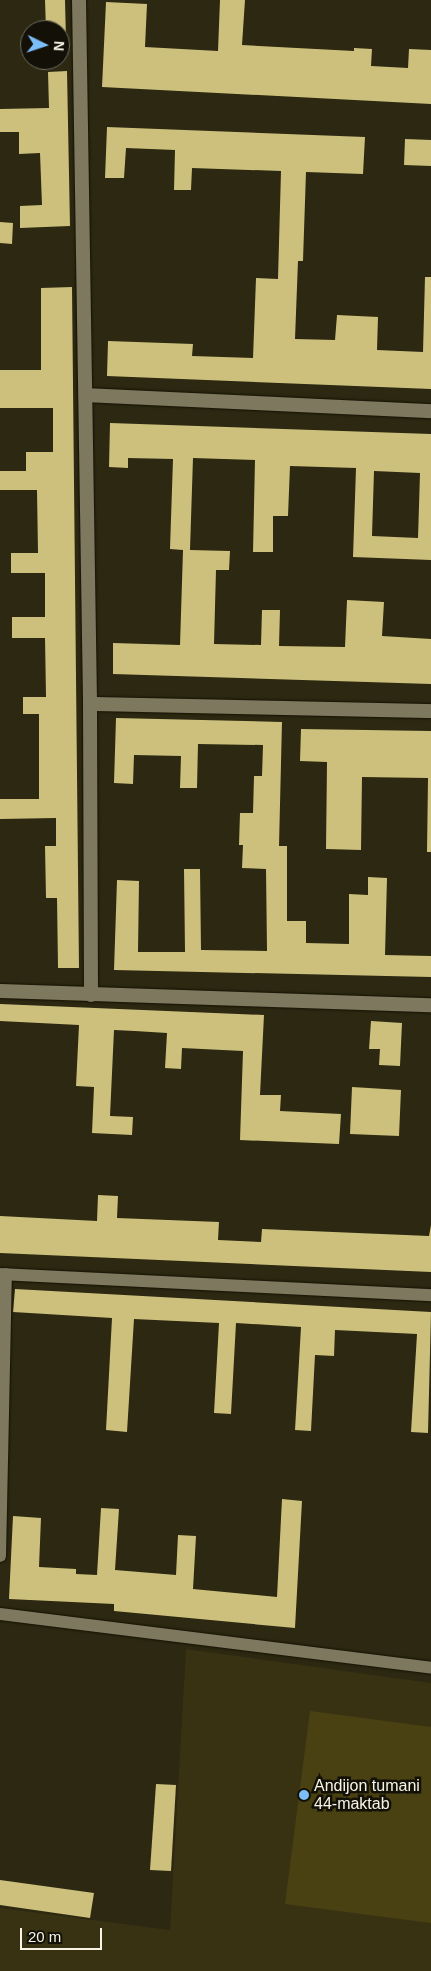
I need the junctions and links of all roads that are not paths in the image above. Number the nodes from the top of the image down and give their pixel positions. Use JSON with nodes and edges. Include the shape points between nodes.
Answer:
{"nodes":[{"id":1,"x":79,"y":0,"type":"edge"},
{"id":2,"x":86,"y":395,"type":"junction"},
{"id":3,"x":431,"y":411,"type":"edge"},
{"id":4,"x":90,"y":704,"type":"junction"},
{"id":5,"x":431,"y":711,"type":"edge"},
{"id":6,"x":0,"y":991,"type":"edge"},
{"id":7,"x":91,"y":995,"type":"junction"},
{"id":8,"x":431,"y":1005,"type":"edge"},
{"id":9,"x":3,"y":1274,"type":"edge"},
{"id":10,"x":431,"y":1295,"type":"edge"},
{"id":11,"x":0,"y":1556,"type":"edge"},
{"id":12,"x":0,"y":1614,"type":"edge"},
{"id":13,"x":431,"y":1668,"type":"edge"}],
"edges":[{"from":1,"to":2,"type":"street"},
{"from":2,"to":3,"type":"street"},
{"from":2,"to":4,"type":"street"},
{"from":4,"to":5,"type":"street"},
{"from":4,"to":7,"type":"street"},
{"from":6,"to":7,"type":"street"},
{"from":7,"to":8,"type":"street"},
{"from":9,"to":10,"type":"lane"},
{"from":9,"to":11,"type":"lane"},
{"from":12,"to":13,"type":"lane"}]}
